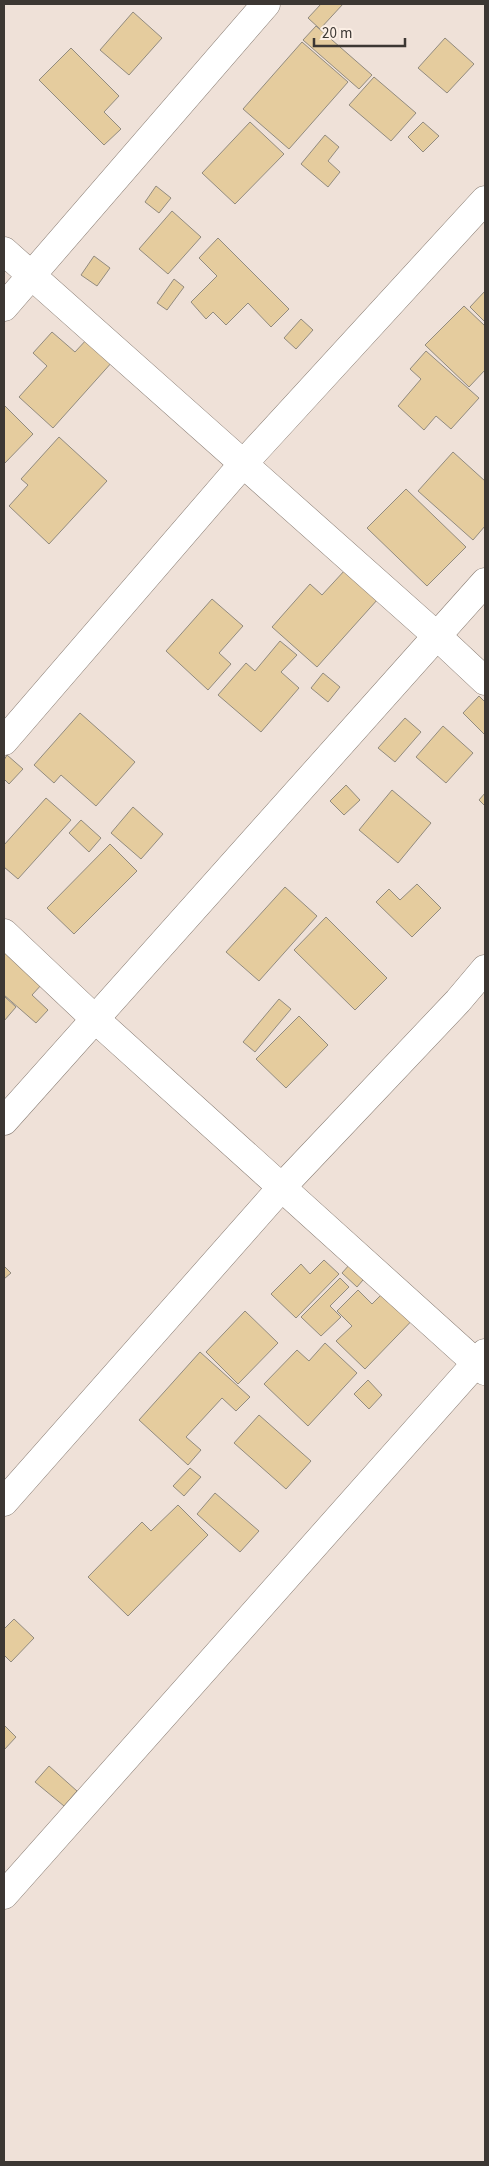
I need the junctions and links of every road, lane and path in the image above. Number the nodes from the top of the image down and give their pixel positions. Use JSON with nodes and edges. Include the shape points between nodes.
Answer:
{"nodes":[{"id":1,"x":266,"y":4,"type":"edge"},
{"id":2,"x":485,"y":200,"type":"edge"},
{"id":3,"x":4,"y":251,"type":"edge"},
{"id":4,"x":31,"y":276,"type":"junction"},
{"id":5,"x":4,"y":307,"type":"edge"},
{"id":6,"x":242,"y":465,"type":"junction"},
{"id":7,"x":485,"y":582,"type":"edge"},
{"id":8,"x":437,"y":636,"type":"junction"},
{"id":9,"x":485,"y":681,"type":"edge"},
{"id":10,"x":4,"y":741,"type":"edge"},
{"id":11,"x":4,"y":934,"type":"edge"},
{"id":12,"x":485,"y":969,"type":"edge"},
{"id":13,"x":94,"y":1018,"type":"junction"},
{"id":14,"x":4,"y":1121,"type":"edge"},
{"id":15,"x":281,"y":1188,"type":"junction"},
{"id":16,"x":482,"y":1362,"type":"edge"},
{"id":17,"x":4,"y":1502,"type":"edge"},
{"id":18,"x":4,"y":1895,"type":"edge"}],
"edges":[{"from":1,"to":4,"type":"street"},
{"from":2,"to":6,"type":"street"},
{"from":3,"to":4,"type":"street"},
{"from":4,"to":5,"type":"street"},
{"from":4,"to":6,"type":"street"},
{"from":6,"to":8,"type":"street"},
{"from":6,"to":10,"type":"street"},
{"from":7,"to":8,"type":"street"},
{"from":8,"to":9,"type":"street"},
{"from":8,"to":13,"type":"street"},
{"from":11,"to":13,"type":"street"},
{"from":12,"to":15,"type":"street"},
{"from":13,"to":14,"type":"street"},
{"from":13,"to":15,"type":"street"},
{"from":15,"to":16,"type":"street"},
{"from":15,"to":17,"type":"street"},
{"from":16,"to":18,"type":"street"}]}
